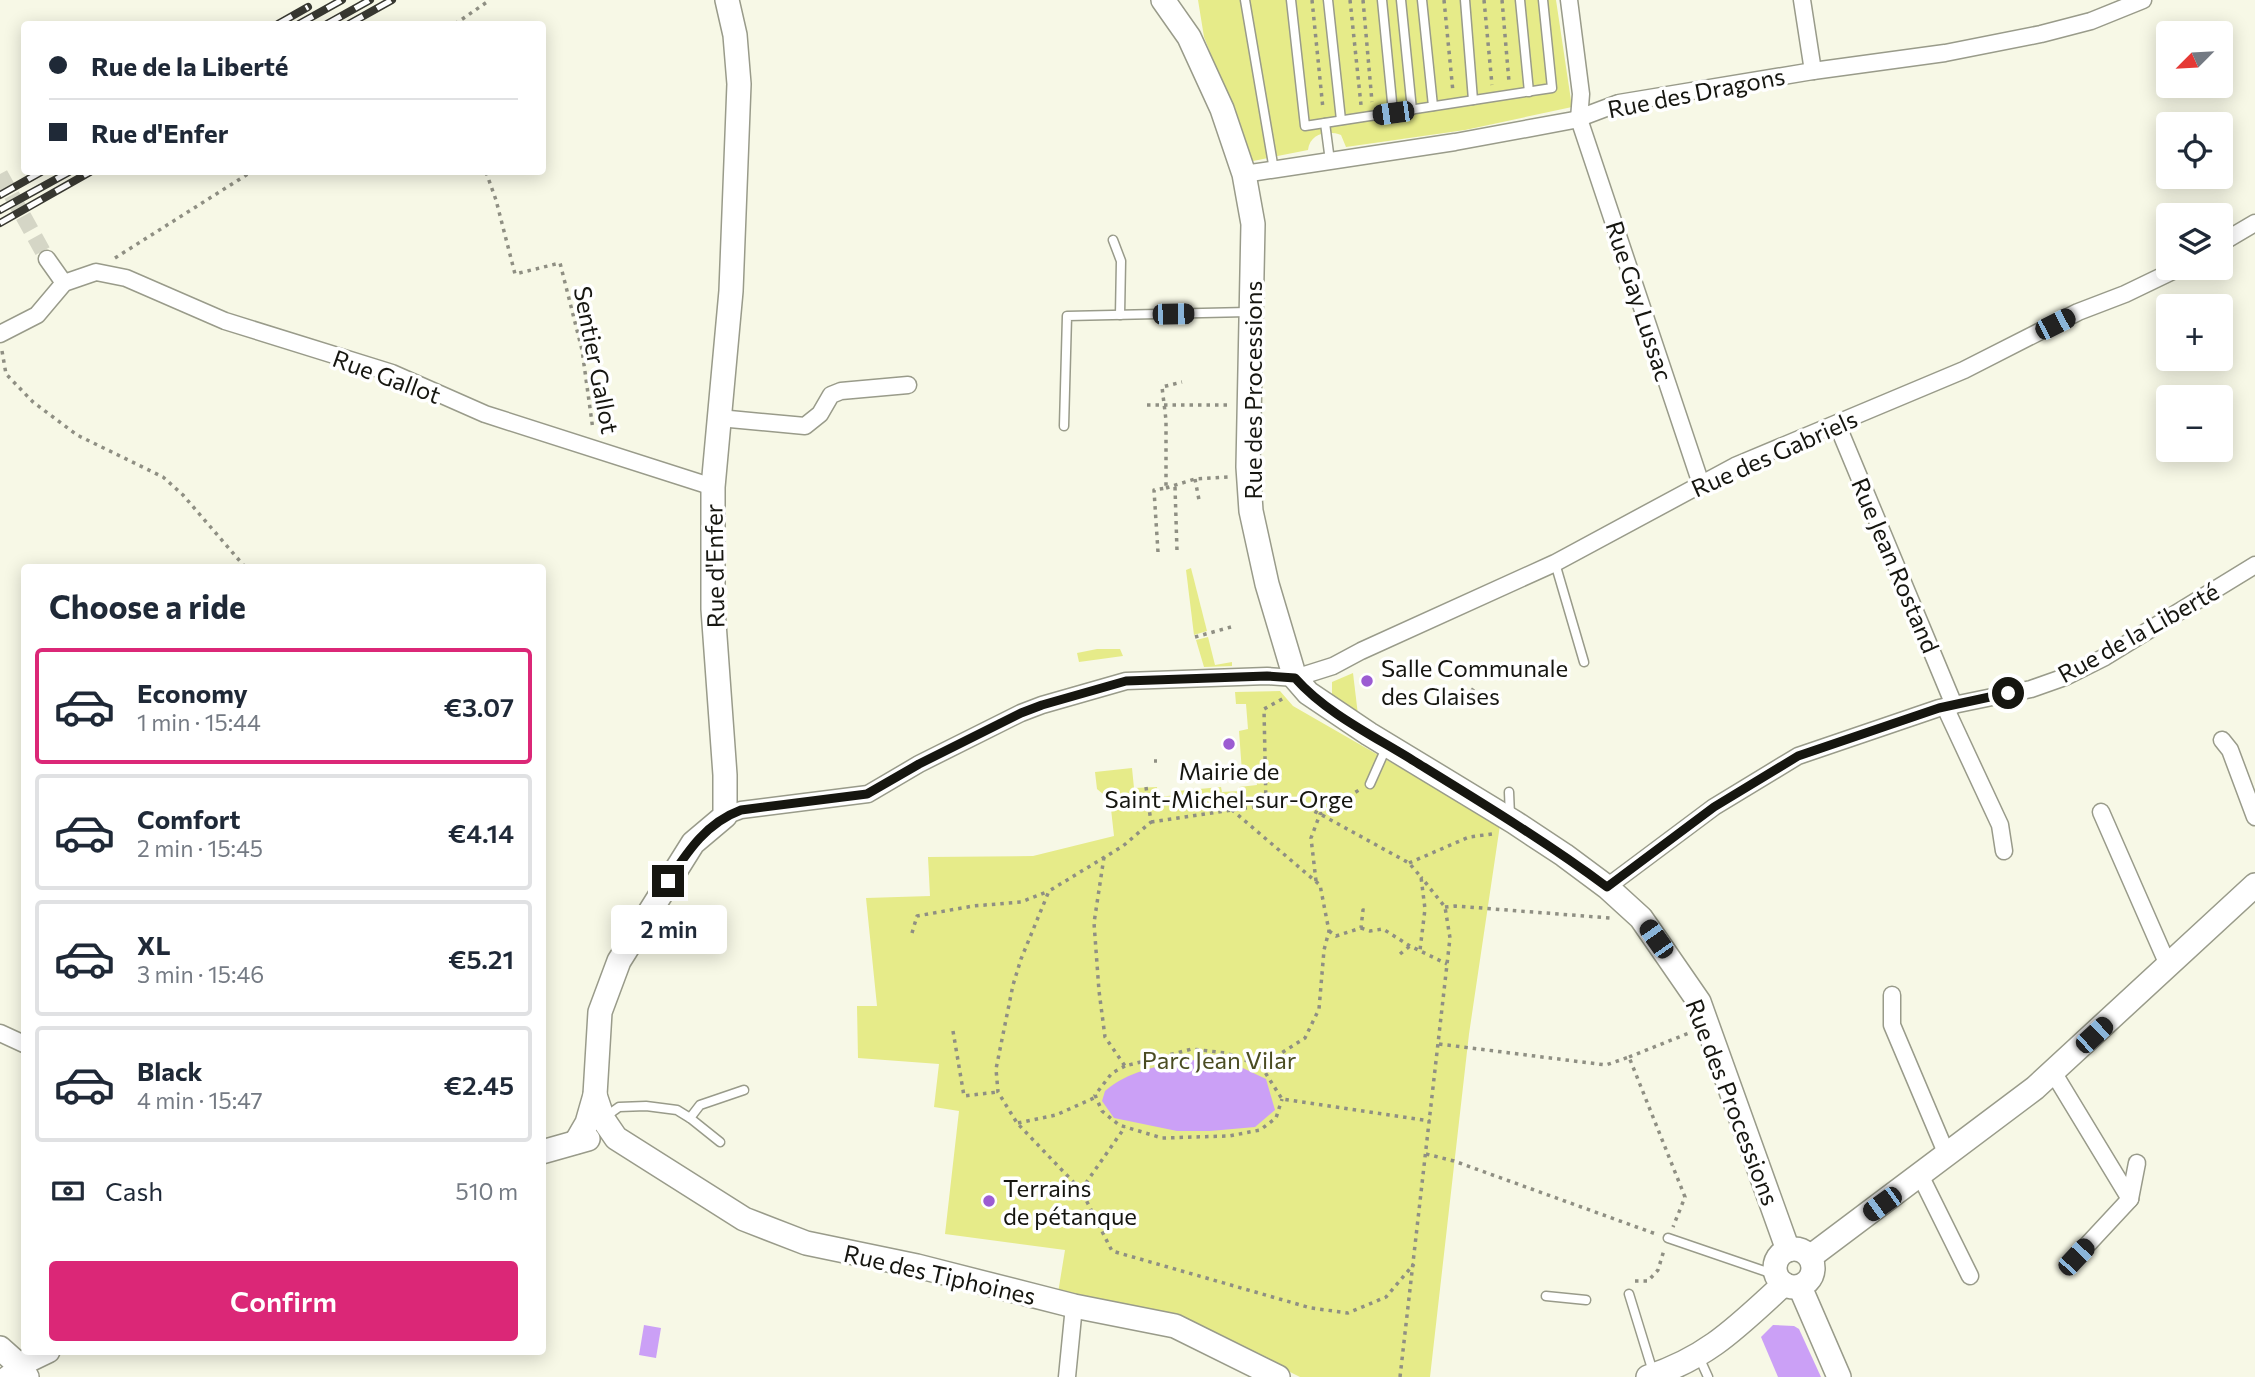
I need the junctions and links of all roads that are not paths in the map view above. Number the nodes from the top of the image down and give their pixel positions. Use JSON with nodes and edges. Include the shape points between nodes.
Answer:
{"nodes":[{"id":1,"x":727,"y":0,"type":"edge"},
{"id":2,"x":1163,"y":0,"type":"edge"},
{"id":3,"x":1245,"y":0,"type":"edge"},
{"id":4,"x":1291,"y":0,"type":"edge"},
{"id":5,"x":1328,"y":0,"type":"edge"},
{"id":6,"x":1382,"y":0,"type":"edge"},
{"id":7,"x":1401,"y":0,"type":"edge"},
{"id":8,"x":1422,"y":0,"type":"edge"},
{"id":9,"x":1465,"y":0,"type":"edge"},
{"id":10,"x":1520,"y":0,"type":"edge"},
{"id":11,"x":1543,"y":0,"type":"edge"},
{"id":12,"x":1569,"y":0,"type":"edge"},
{"id":13,"x":1802,"y":0,"type":"edge"},
{"id":14,"x":2143,"y":0,"type":"edge"},
{"id":15,"x":2105,"y":8,"type":"edge"},
{"id":16,"x":1813,"y":71,"type":"junction"},
{"id":17,"x":1529,"y":92,"type":"junction"},
{"id":18,"x":1473,"y":100,"type":"junction"},
{"id":19,"x":1433,"y":106,"type":"junction"},
{"id":20,"x":1412,"y":110,"type":"junction"},
{"id":21,"x":1393,"y":113,"type":"junction"},
{"id":22,"x":1579,"y":119,"type":"junction"},
{"id":23,"x":1340,"y":120,"type":"junction"},
{"id":24,"x":1325,"y":123,"type":"junction"},
{"id":25,"x":1330,"y":161,"type":"junction"},
{"id":26,"x":1274,"y":170,"type":"junction"},
{"id":27,"x":1244,"y":174,"type":"junction"},
{"id":28,"x":2255,"y":223,"type":"edge"},
{"id":29,"x":2233,"y":236,"type":"edge"},
{"id":30,"x":1113,"y":240,"type":"dead end"},
{"id":31,"x":47,"y":259,"type":"tunnel mouth"},
{"id":32,"x":2156,"y":279,"type":"edge"},
{"id":33,"x":64,"y":283,"type":"junction"},
{"id":34,"x":1251,"y":311,"type":"junction"},
{"id":35,"x":1120,"y":315,"type":"junction"},
{"id":36,"x":1,"y":342,"type":"edge"},
{"id":37,"x":908,"y":385,"type":"dead end"},
{"id":38,"x":719,"y":418,"type":"junction"},
{"id":39,"x":1837,"y":424,"type":"junction"},
{"id":40,"x":1064,"y":426,"type":"dead end"},
{"id":41,"x":1701,"y":484,"type":"junction"},
{"id":42,"x":713,"y":487,"type":"junction"},
{"id":43,"x":1555,"y":563,"type":"junction"},
{"id":44,"x":2255,"y":565,"type":"edge"},
{"id":45,"x":1584,"y":662,"type":"dead end"},
{"id":46,"x":1300,"y":684,"type":"junction"},
{"id":47,"x":1950,"y":706,"type":"junction"},
{"id":48,"x":2222,"y":740,"type":"dead end"},
{"id":49,"x":1388,"y":745,"type":"junction"},
{"id":50,"x":1370,"y":784,"type":"road end"},
{"id":51,"x":1509,"y":792,"type":"dead end"},
{"id":52,"x":2101,"y":811,"type":"dead end"},
{"id":53,"x":725,"y":816,"type":"junction"},
{"id":54,"x":2255,"y":817,"type":"edge"},
{"id":55,"x":1512,"y":821,"type":"junction"},
{"id":56,"x":2004,"y":850,"type":"dead end"},
{"id":57,"x":2255,"y":885,"type":"edge"},
{"id":58,"x":1615,"y":895,"type":"junction"},
{"id":59,"x":644,"y":919,"type":"junction"},
{"id":60,"x":718,"y":936,"type":"dead end"},
{"id":61,"x":2168,"y":965,"type":"junction"},
{"id":62,"x":1892,"y":995,"type":"dead end"},
{"id":63,"x":0,"y":1033,"type":"edge"},
{"id":64,"x":21,"y":1043,"type":"edge"},
{"id":65,"x":2053,"y":1072,"type":"junction"},
{"id":66,"x":744,"y":1090,"type":"dead end"},
{"id":67,"x":595,"y":1095,"type":"junction"},
{"id":68,"x":691,"y":1118,"type":"junction"},
{"id":69,"x":603,"y":1119,"type":"junction"},
{"id":70,"x":616,"y":1138,"type":"junction"},
{"id":71,"x":576,"y":1142,"type":"junction"},
{"id":72,"x":720,"y":1142,"type":"dead end"},
{"id":73,"x":546,"y":1151,"type":"edge"},
{"id":74,"x":1947,"y":1155,"type":"junction"},
{"id":75,"x":2137,"y":1163,"type":"dead end"},
{"id":76,"x":1920,"y":1175,"type":"junction"},
{"id":77,"x":2130,"y":1199,"type":"junction"},
{"id":78,"x":1668,"y":1238,"type":"road end"},
{"id":79,"x":1799,"y":1253,"type":"junction"},
{"id":80,"x":2076,"y":1257,"type":"dead end"},
{"id":81,"x":1970,"y":1276,"type":"dead end"},
{"id":82,"x":1787,"y":1282,"type":"junction"},
{"id":83,"x":1629,"y":1294,"type":"dead end"},
{"id":84,"x":1546,"y":1296,"type":"dead end"},
{"id":85,"x":1586,"y":1300,"type":"dead end"},
{"id":86,"x":1074,"y":1306,"type":"junction"},
{"id":87,"x":0,"y":1348,"type":"edge"},
{"id":88,"x":42,"y":1355,"type":"edge"},
{"id":89,"x":1698,"y":1356,"type":"junction"},
{"id":90,"x":16,"y":1373,"type":"edge"},
{"id":91,"x":1651,"y":1376,"type":"edge"},
{"id":92,"x":1067,"y":1377,"type":"edge"},
{"id":93,"x":1278,"y":1377,"type":"edge"},
{"id":94,"x":1708,"y":1377,"type":"edge"},
{"id":95,"x":1839,"y":1377,"type":"edge"}],
"edges":[{"from":1,"to":38,"type":"street","name":"Rue d'Enfer","via":[[739,83],[731,291]]},
{"from":2,"to":27,"type":"street","name":"Rue des Processions","via":[[1189,37],[1222,109]]},
{"from":3,"to":26,"type":"lane"},
{"from":4,"to":24,"type":"lane","via":[[1305,126]]},
{"from":5,"to":23,"type":"lane"},
{"from":6,"to":21,"type":"lane"},
{"from":7,"to":20,"type":"lane"},
{"from":8,"to":19,"type":"lane"},
{"from":9,"to":18,"type":"lane"},
{"from":10,"to":17,"type":"lane"},
{"from":11,"to":17,"type":"lane","via":[[1552,88]]},
{"from":12,"to":22,"type":"street","name":"Rue Gay Lussac","via":[[1581,94]]},
{"from":13,"to":16,"type":"street"},
{"from":14,"to":15,"type":"street","name":"Rue des Dragons"},
{"from":15,"to":16,"type":"street","name":"Rue des Dragons","via":[[2041,34]]},
{"from":16,"to":22,"type":"street","name":"Rue des Dragons","via":[[1619,103]]},
{"from":17,"to":18,"type":"lane"},
{"from":18,"to":19,"type":"lane"},
{"from":19,"to":20,"type":"lane"},
{"from":20,"to":21,"type":"lane"},
{"from":21,"to":23,"type":"lane"},
{"from":22,"to":25,"type":"street","name":"Rue des Dragons"},
{"from":22,"to":41,"type":"street","name":"Rue Gay Lussac"},
{"from":23,"to":24,"type":"lane"},
{"from":24,"to":25,"type":"lane"},
{"from":25,"to":26,"type":"street","name":"Rue des Dragons"},
{"from":26,"to":27,"type":"street","name":"Rue des Dragons"},
{"from":27,"to":34,"type":"street","name":"Rue des Processions","via":[[1254,224]]},
{"from":28,"to":29,"type":"street"},
{"from":30,"to":35,"type":"lane","via":[[1121,261]]},
{"from":31,"to":33,"type":"street"},
{"from":32,"to":39,"type":"street","name":"Rue des Gabriels","via":[[2078,312],[1965,370]]},
{"from":33,"to":36,"type":"street","via":[[37,315]]},
{"from":33,"to":42,"type":"street","name":"Rue Gallot","via":[[96,272],[126,278],[225,321],[392,373],[485,414]]},
{"from":34,"to":35,"type":"lane"},
{"from":34,"to":46,"type":"street","name":"Rue des Processions","via":[[1251,511],[1258,551]]},
{"from":35,"to":40,"type":"lane","via":[[1067,316]]},
{"from":37,"to":38,"type":"street","via":[[841,391],[831,395],[820,414],[805,426]]},
{"from":38,"to":42,"type":"street","name":"Rue d'Enfer"},
{"from":39,"to":41,"type":"street","name":"Rue des Gabriels"},
{"from":39,"to":47,"type":"street","name":"Rue Jean Rostand"},
{"from":41,"to":43,"type":"street","name":"Rue des Gabriels"},
{"from":42,"to":53,"type":"street","name":"Rue d'Enfer","via":[[713,609]]},
{"from":43,"to":45,"type":"lane"},
{"from":43,"to":46,"type":"street","name":"Rue des Gabriels"},
{"from":44,"to":47,"type":"street","name":"Rue de la Liberté","via":[[2065,677]]},
{"from":46,"to":49,"type":"street","name":"Rue des Processions"},
{"from":46,"to":53,"type":"street","via":[[1267,676],[1126,681],[1031,709],[867,794]]},
{"from":47,"to":56,"type":"street","name":"Rue Jean Rostand","via":[[2000,825]]},
{"from":47,"to":58,"type":"street","name":"Rue de la Liberté","via":[[1798,756],[1714,807]]},
{"from":48,"to":54,"type":"street"},
{"from":49,"to":50,"type":"lane"},
{"from":49,"to":55,"type":"street","name":"Rue des Processions"},
{"from":51,"to":55,"type":"lane"},
{"from":52,"to":61,"type":"street"},
{"from":53,"to":59,"type":"street","via":[[693,843]]},
{"from":55,"to":58,"type":"street","name":"Rue des Processions"},
{"from":57,"to":61,"type":"street"},
{"from":58,"to":79,"type":"street","name":"Rue des Processions","via":[[1641,918],[1699,1002]]},
{"from":59,"to":60,"type":"lane"},
{"from":59,"to":67,"type":"street","via":[[619,961],[600,1013]]},
{"from":61,"to":65,"type":"street"},
{"from":62,"to":74,"type":"street","via":[[1892,1024]]},
{"from":63,"to":64,"type":"street"},
{"from":65,"to":74,"type":"street"},
{"from":65,"to":77,"type":"street"},
{"from":66,"to":68,"type":"lane","via":[[701,1105]]},
{"from":67,"to":69,"type":"street"},
{"from":67,"to":71,"type":"street"},
{"from":68,"to":69,"type":"lane","via":[[677,1110],[646,1106],[619,1107]]},
{"from":68,"to":72,"type":"lane"},
{"from":69,"to":70,"type":"street"},
{"from":70,"to":71,"type":"street"},
{"from":70,"to":86,"type":"street","name":"Rue des Tiphoines","via":[[754,1224],[806,1242]]},
{"from":71,"to":73,"type":"street"},
{"from":74,"to":76,"type":"street"},
{"from":75,"to":77,"type":"street"},
{"from":76,"to":79,"type":"street"},
{"from":76,"to":81,"type":"street"},
{"from":77,"to":80,"type":"street"},
{"from":78,"to":82,"type":"lane"},
{"from":79,"to":82,"type":"street","via":[[1778,1257],[1776,1263]]},
{"from":79,"to":82,"type":"street","via":[[1814,1268],[1813,1274],[1810,1280]]},
{"from":82,"to":89,"type":"street"},
{"from":82,"to":95,"type":"street"},
{"from":83,"to":91,"type":"lane"},
{"from":84,"to":85,"type":"lane"},
{"from":86,"to":92,"type":"street"},
{"from":86,"to":93,"type":"street","name":"Rue des Tiphoines","via":[[1175,1326]]},
{"from":87,"to":90,"type":"street"},
{"from":88,"to":90,"type":"street"},
{"from":89,"to":91,"type":"street"},
{"from":89,"to":94,"type":"lane"}]}
